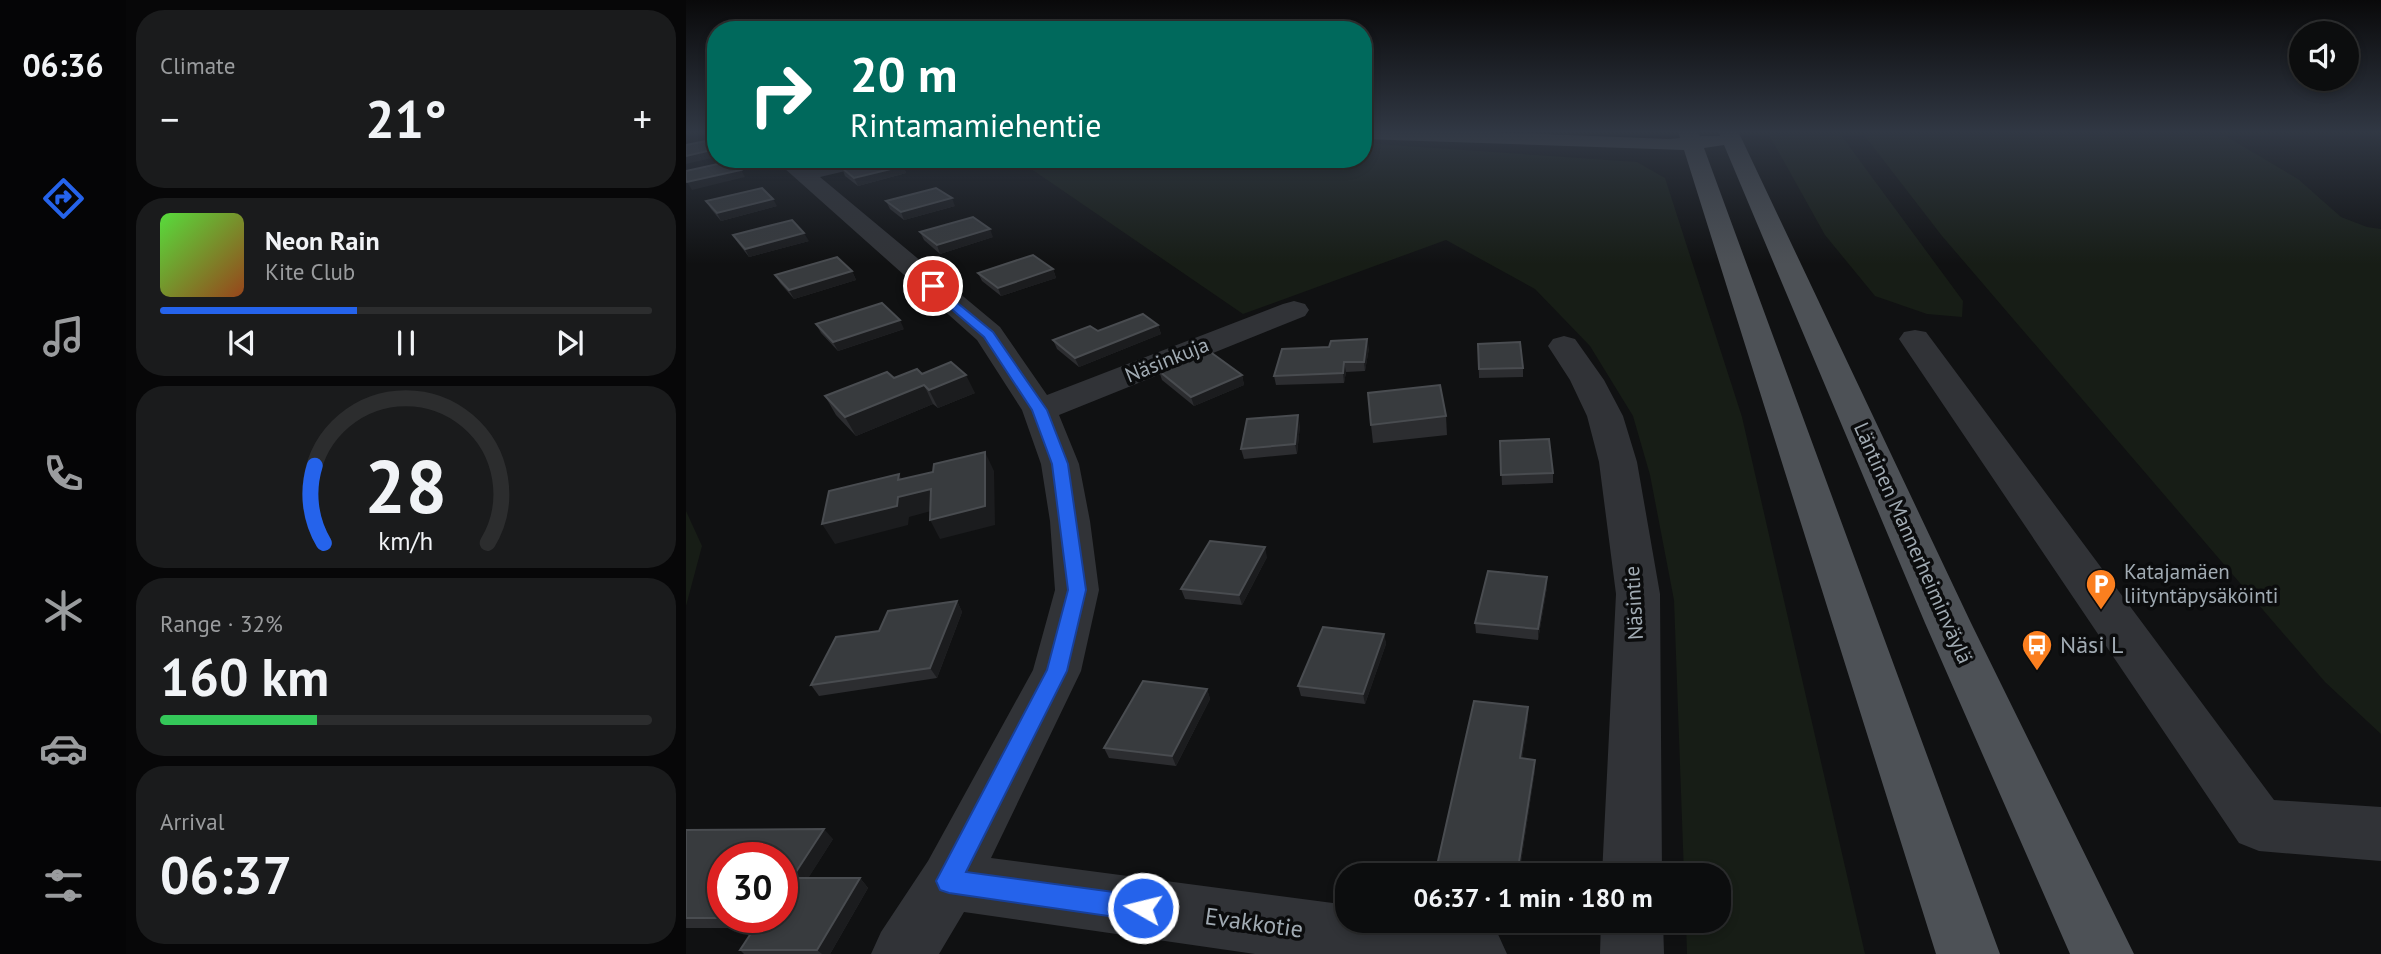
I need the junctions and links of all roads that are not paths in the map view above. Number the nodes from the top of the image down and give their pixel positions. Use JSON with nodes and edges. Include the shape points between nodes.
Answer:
{"nodes":[{"id":1,"x":805,"y":176,"type":"edge"},
{"id":2,"x":1680,"y":176,"type":"edge"},
{"id":3,"x":1703,"y":176,"type":"edge"},
{"id":4,"x":1748,"y":176,"type":"edge"},
{"id":5,"x":1713,"y":208,"type":"junction"},
{"id":6,"x":1294,"y":310,"type":"dead end"},
{"id":7,"x":1915,"y":339,"type":"dead end"},
{"id":8,"x":1564,"y":346,"type":"dead end"},
{"id":9,"x":1040,"y":410,"type":"junction"},
{"id":10,"x":2381,"y":834,"type":"edge"},
{"id":11,"x":1632,"y":863,"type":"edge"},
{"id":12,"x":949,"y":881,"type":"junction"},
{"id":13,"x":1632,"y":933,"type":"edge"},
{"id":14,"x":903,"y":954,"type":"edge"},
{"id":15,"x":1475,"y":954,"type":"edge"},
{"id":16,"x":1632,"y":954,"type":"edge"},
{"id":17,"x":1968,"y":954,"type":"edge"},
{"id":18,"x":2102,"y":954,"type":"edge"}],
"edges":[{"from":1,"to":9,"type":"street","via":[[989,334]]},
{"from":2,"to":5,"type":"main road"},
{"from":3,"to":5,"type":"main road"},
{"from":4,"to":18,"type":"main road","name":"Läntinen Mannerheiminväylä"},
{"from":5,"to":17,"type":"main road"},
{"from":6,"to":9,"type":"street","name":"Näsinkuja"},
{"from":7,"to":10,"type":"street","via":[[2259,825]]},
{"from":8,"to":11,"type":"street","name":"Näsintie","via":[[1587,380],[1608,427],[1618,462],[1637,594]]},
{"from":9,"to":12,"type":"street","via":[[1060,464],[1077,590],[1057,671]]},
{"from":12,"to":14,"type":"street"},
{"from":12,"to":15,"type":"street","name":"Evakkotie"},
{"from":13,"to":16,"type":"street"}]}
